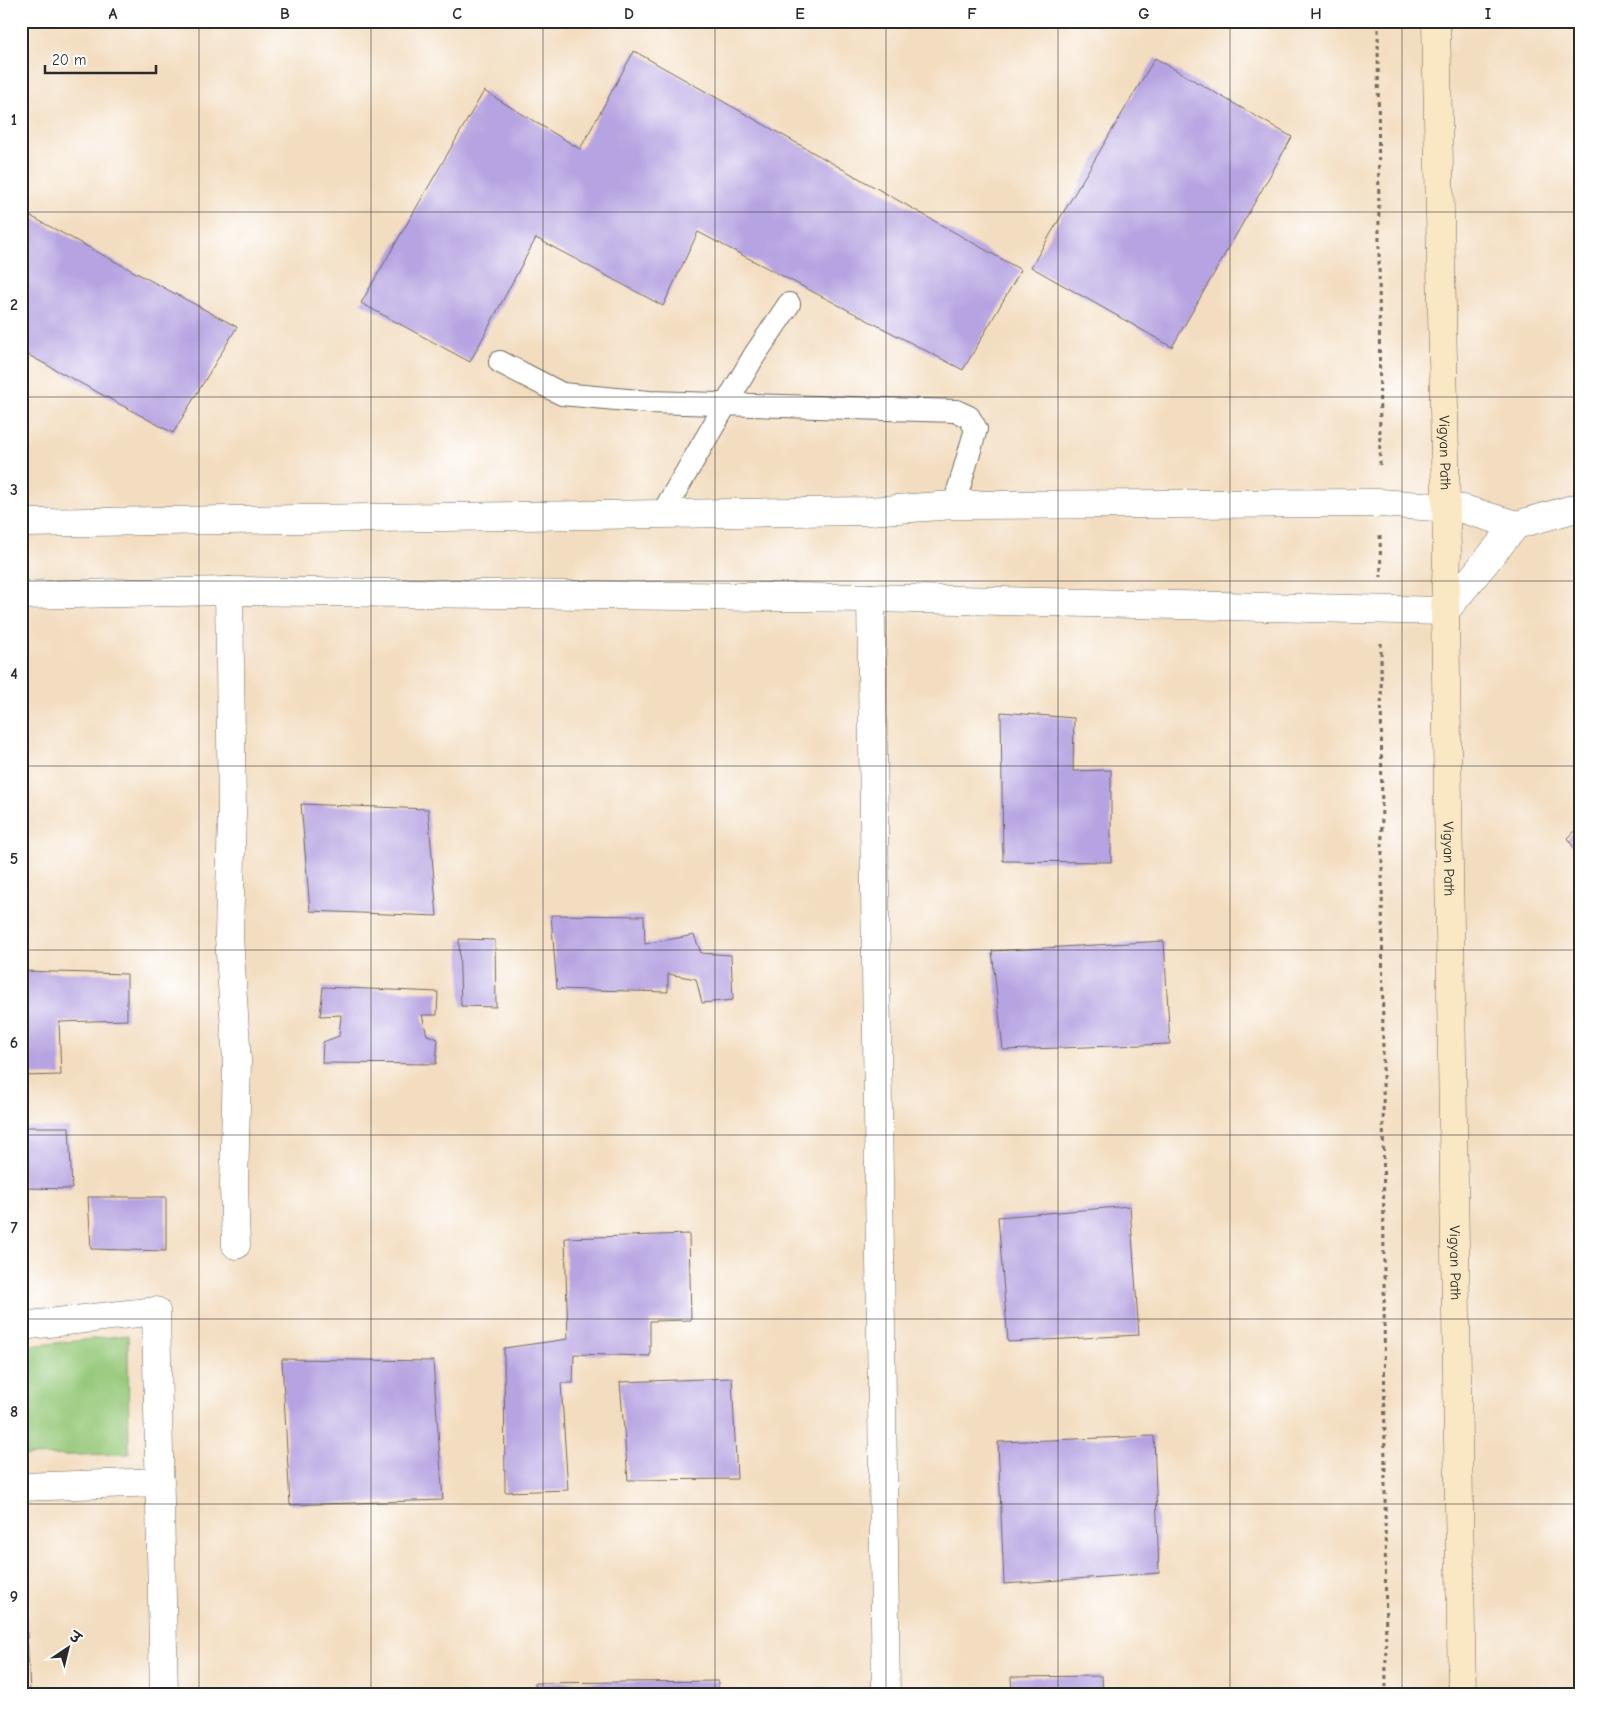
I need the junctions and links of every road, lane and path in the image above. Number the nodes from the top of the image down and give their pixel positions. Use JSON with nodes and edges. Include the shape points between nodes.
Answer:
{"nodes":[{"id":1,"x":1378,"y":21,"type":"edge"},
{"id":2,"x":1436,"y":21,"type":"edge"},
{"id":3,"x":789,"y":304,"type":"dead end"},
{"id":4,"x":500,"y":362,"type":"dead end"},
{"id":5,"x":726,"y":404,"type":"junction"},
{"id":6,"x":1380,"y":503,"type":"junction"},
{"id":7,"x":954,"y":505,"type":"junction"},
{"id":8,"x":1580,"y":507,"type":"edge"},
{"id":9,"x":1446,"y":508,"type":"junction"},
{"id":10,"x":662,"y":514,"type":"junction"},
{"id":11,"x":21,"y":523,"type":"edge"},
{"id":12,"x":1516,"y":525,"type":"junction"},
{"id":13,"x":229,"y":591,"type":"junction"},
{"id":14,"x":21,"y":594,"type":"edge"},
{"id":15,"x":870,"y":598,"type":"junction"},
{"id":16,"x":1381,"y":610,"type":"junction"},
{"id":17,"x":1445,"y":611,"type":"junction"},
{"id":18,"x":236,"y":1245,"type":"dead end"},
{"id":19,"x":21,"y":1326,"type":"edge"},
{"id":20,"x":160,"y":1482,"type":"junction"},
{"id":21,"x":21,"y":1486,"type":"edge"},
{"id":22,"x":164,"y":1695,"type":"edge"},
{"id":23,"x":886,"y":1695,"type":"edge"},
{"id":24,"x":1386,"y":1695,"type":"edge"},
{"id":25,"x":1462,"y":1695,"type":"edge"}],
"edges":[{"from":1,"to":6,"type":"path"},
{"from":2,"to":9,"type":"main road","name":"Vigyan Path"},
{"from":3,"to":5,"type":"lane"},
{"from":4,"to":5,"type":"lane","via":[[562,394],[649,402]]},
{"from":5,"to":7,"type":"lane","via":[[956,411],[969,417],[976,429]]},
{"from":5,"to":10,"type":"lane"},
{"from":6,"to":7,"type":"street"},
{"from":6,"to":9,"type":"street"},
{"from":6,"to":16,"type":"path"},
{"from":7,"to":10,"type":"street","via":[[869,511]]},
{"from":8,"to":12,"type":"street"},
{"from":9,"to":12,"type":"street","via":[[1463,509]]},
{"from":9,"to":17,"type":"main road","name":"Vigyan Path"},
{"from":10,"to":11,"type":"street"},
{"from":12,"to":17,"type":"street"},
{"from":13,"to":14,"type":"street"},
{"from":13,"to":15,"type":"street"},
{"from":13,"to":18,"type":"street","via":[[232,811],[229,937],[237,1061]]},
{"from":15,"to":16,"type":"street"},
{"from":15,"to":23,"type":"street"},
{"from":16,"to":17,"type":"street"},
{"from":16,"to":24,"type":"path"},
{"from":17,"to":25,"type":"main road","name":"Vigyan Path"},
{"from":19,"to":20,"type":"street","via":[[156,1311]]},
{"from":20,"to":21,"type":"street"},
{"from":20,"to":22,"type":"street"}]}
